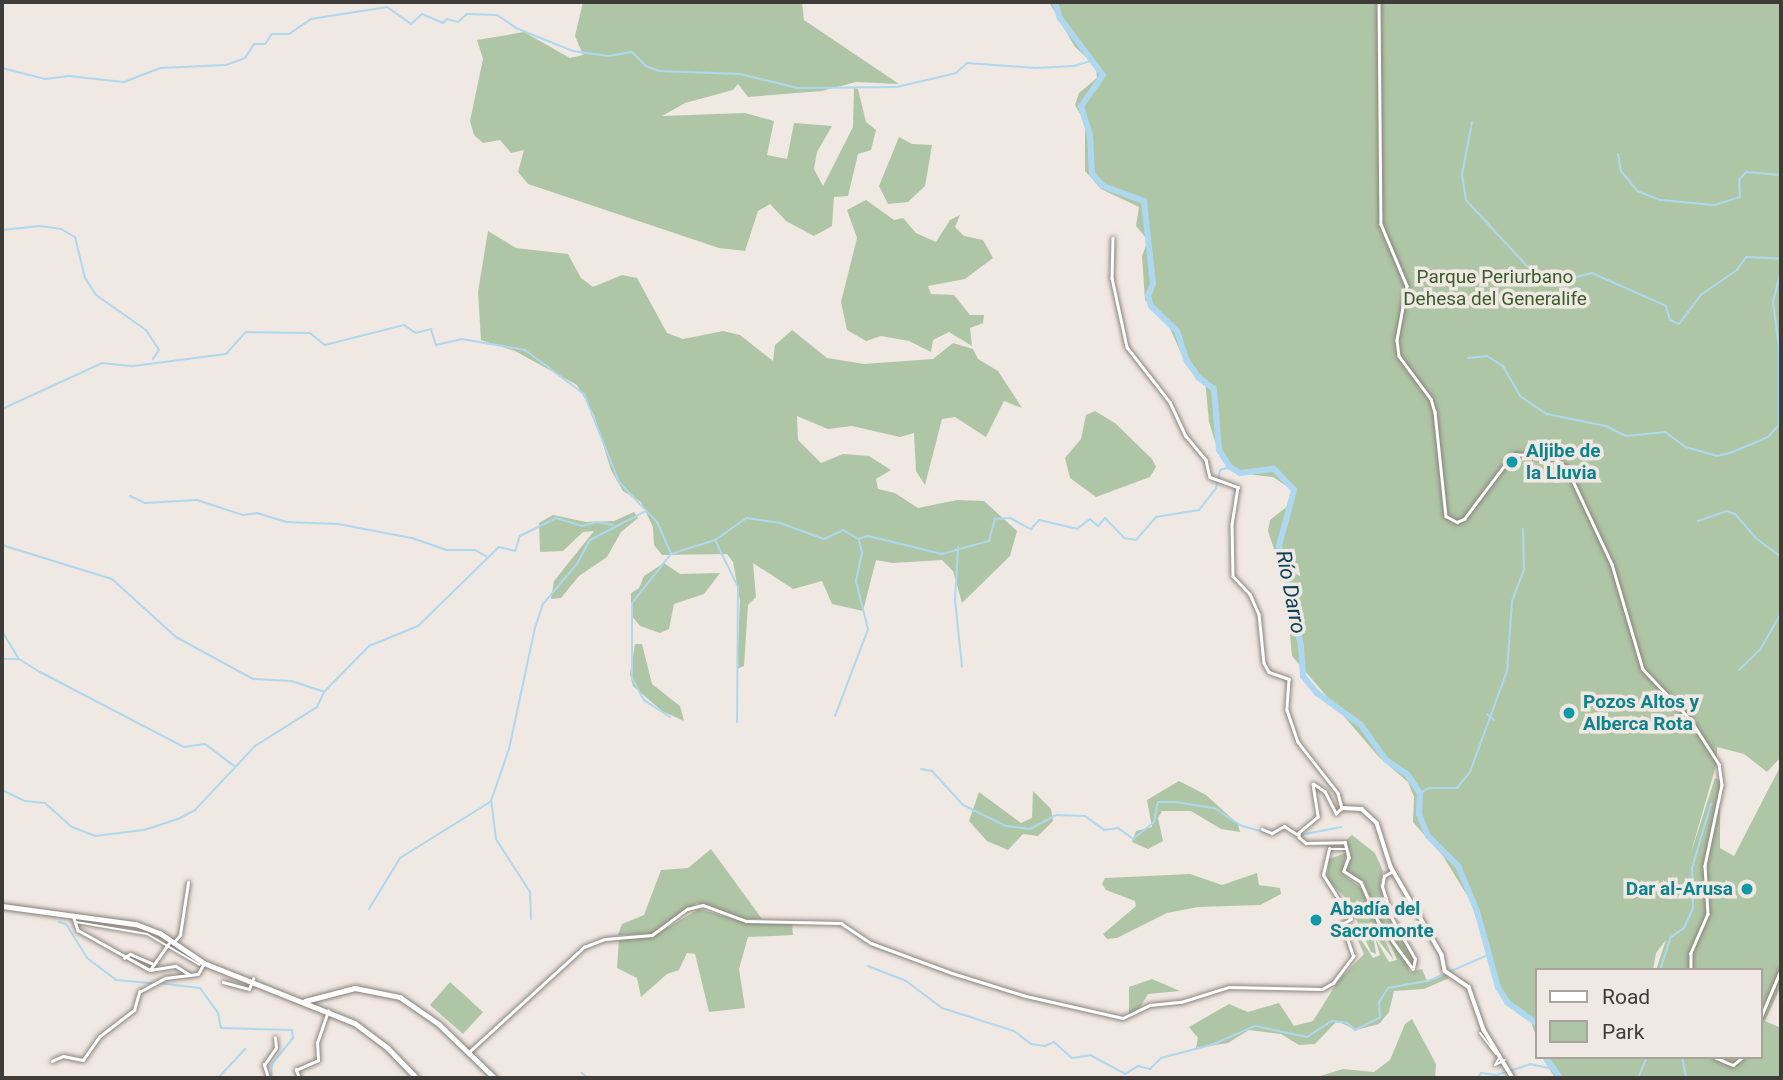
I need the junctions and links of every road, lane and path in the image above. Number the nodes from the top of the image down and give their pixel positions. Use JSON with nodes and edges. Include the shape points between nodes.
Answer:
{"nodes":[{"id":1,"x":1380,"y":2,"type":"edge"},
{"id":2,"x":1113,"y":238,"type":"dead end"},
{"id":3,"x":1342,"y":808,"type":"junction"},
{"id":4,"x":1262,"y":829,"type":"dead end"},
{"id":5,"x":1298,"y":834,"type":"junction"},
{"id":6,"x":1346,"y":849,"type":"junction"},
{"id":7,"x":1393,"y":871,"type":"junction"},
{"id":8,"x":188,"y":883,"type":"dead end"},
{"id":9,"x":2,"y":905,"type":"edge"},
{"id":10,"x":75,"y":920,"type":"junction"},
{"id":11,"x":175,"y":942,"type":"junction"},
{"id":12,"x":168,"y":944,"type":"junction"},
{"id":13,"x":124,"y":958,"type":"junction"},
{"id":14,"x":154,"y":964,"type":"junction"},
{"id":15,"x":204,"y":964,"type":"junction"},
{"id":16,"x":1690,"y":968,"type":"edge"},
{"id":17,"x":1781,"y":969,"type":"edge"},
{"id":18,"x":150,"y":970,"type":"junction"},
{"id":19,"x":192,"y":975,"type":"junction"},
{"id":20,"x":253,"y":979,"type":"junction"},
{"id":21,"x":223,"y":982,"type":"dead end"},
{"id":22,"x":304,"y":1001,"type":"junction"},
{"id":23,"x":328,"y":1011,"type":"junction"},
{"id":24,"x":1762,"y":1014,"type":"edge"},
{"id":25,"x":1480,"y":1033,"type":"dead end"},
{"id":26,"x":275,"y":1038,"type":"dead end"},
{"id":27,"x":469,"y":1052,"type":"junction"},
{"id":28,"x":1719,"y":1059,"type":"edge"},
{"id":29,"x":1740,"y":1059,"type":"edge"},
{"id":30,"x":1505,"y":1060,"type":"junction"},
{"id":31,"x":52,"y":1061,"type":"dead end"},
{"id":32,"x":1511,"y":1077,"type":"edge"},
{"id":33,"x":268,"y":1078,"type":"edge"},
{"id":34,"x":299,"y":1078,"type":"edge"},
{"id":35,"x":417,"y":1078,"type":"edge"},
{"id":36,"x":495,"y":1078,"type":"edge"}],
"edges":[{"from":1,"to":16,"type":"street","via":[[1381,224],[1402,267],[1408,294],[1397,346],[1402,361],[1432,402],[1446,516],[1457,522],[1464,519],[1513,454],[1563,462],[1612,564],[1637,655],[1661,691],[1711,747],[1722,776],[1705,866],[1708,914],[1691,953]]},
{"from":2,"to":3,"type":"street","via":[[1112,278],[1127,347],[1170,402],[1214,480],[1238,487],[1231,571],[1259,614],[1262,660],[1269,672],[1289,679],[1287,710],[1296,737],[1339,796]]},
{"from":3,"to":5,"type":"street","via":[[1336,814],[1315,783],[1317,820]]},
{"from":3,"to":7,"type":"street","via":[[1362,809],[1373,819]]},
{"from":4,"to":5,"type":"street","via":[[1272,833],[1284,826]]},
{"from":5,"to":6,"type":"street","via":[[1306,842],[1343,841]]},
{"from":6,"to":7,"type":"street","via":[[1349,857],[1344,870],[1361,882],[1378,921],[1413,969],[1417,963],[1391,916],[1382,887],[1384,876]]},
{"from":6,"to":27,"type":"street","via":[[1329,849],[1323,875],[1350,917],[1342,924],[1353,948],[1350,961],[1333,983],[1322,989],[1229,987],[1181,1002],[1150,1005],[1123,1018],[952,973],[871,943],[841,923],[746,921],[703,905],[687,909],[652,935],[604,939],[584,947]]},
{"from":7,"to":30,"type":"street","via":[[1447,973],[1469,987],[1484,1030]]},
{"from":8,"to":11,"type":"street"},
{"from":9,"to":10,"type":"main road"},
{"from":10,"to":11,"type":"main road","via":[[136,924]]},
{"from":10,"to":12,"type":"street","via":[[135,930]]},
{"from":10,"to":13,"type":"street","via":[[78,930]]},
{"from":11,"to":15,"type":"main road"},
{"from":12,"to":14,"type":"street"},
{"from":12,"to":15,"type":"street"},
{"from":13,"to":14,"type":"street","via":[[130,954]]},
{"from":13,"to":18,"type":"street"},
{"from":14,"to":18,"type":"street"},
{"from":15,"to":19,"type":"street"},
{"from":15,"to":20,"type":"main road"},
{"from":17,"to":24,"type":"street"},
{"from":18,"to":19,"type":"street","via":[[176,965]]},
{"from":19,"to":31,"type":"street","via":[[165,978],[146,987],[131,1013],[100,1036],[83,1060],[63,1056]]},
{"from":20,"to":21,"type":"street","via":[[249,989]]},
{"from":20,"to":22,"type":"main road"},
{"from":22,"to":23,"type":"main road"},
{"from":22,"to":27,"type":"main road","via":[[342,989],[379,990],[419,1009]]},
{"from":23,"to":34,"type":"street","via":[[317,1043],[318,1060],[296,1070]]},
{"from":23,"to":35,"type":"main road","via":[[377,1038]]},
{"from":25,"to":30,"type":"street","via":[[1500,1060],[1495,1065]]},
{"from":26,"to":33,"type":"street","via":[[276,1048],[264,1065]]},
{"from":27,"to":36,"type":"main road"},
{"from":28,"to":29,"type":"street","via":[[1733,1065]]},
{"from":30,"to":32,"type":"street"}]}
